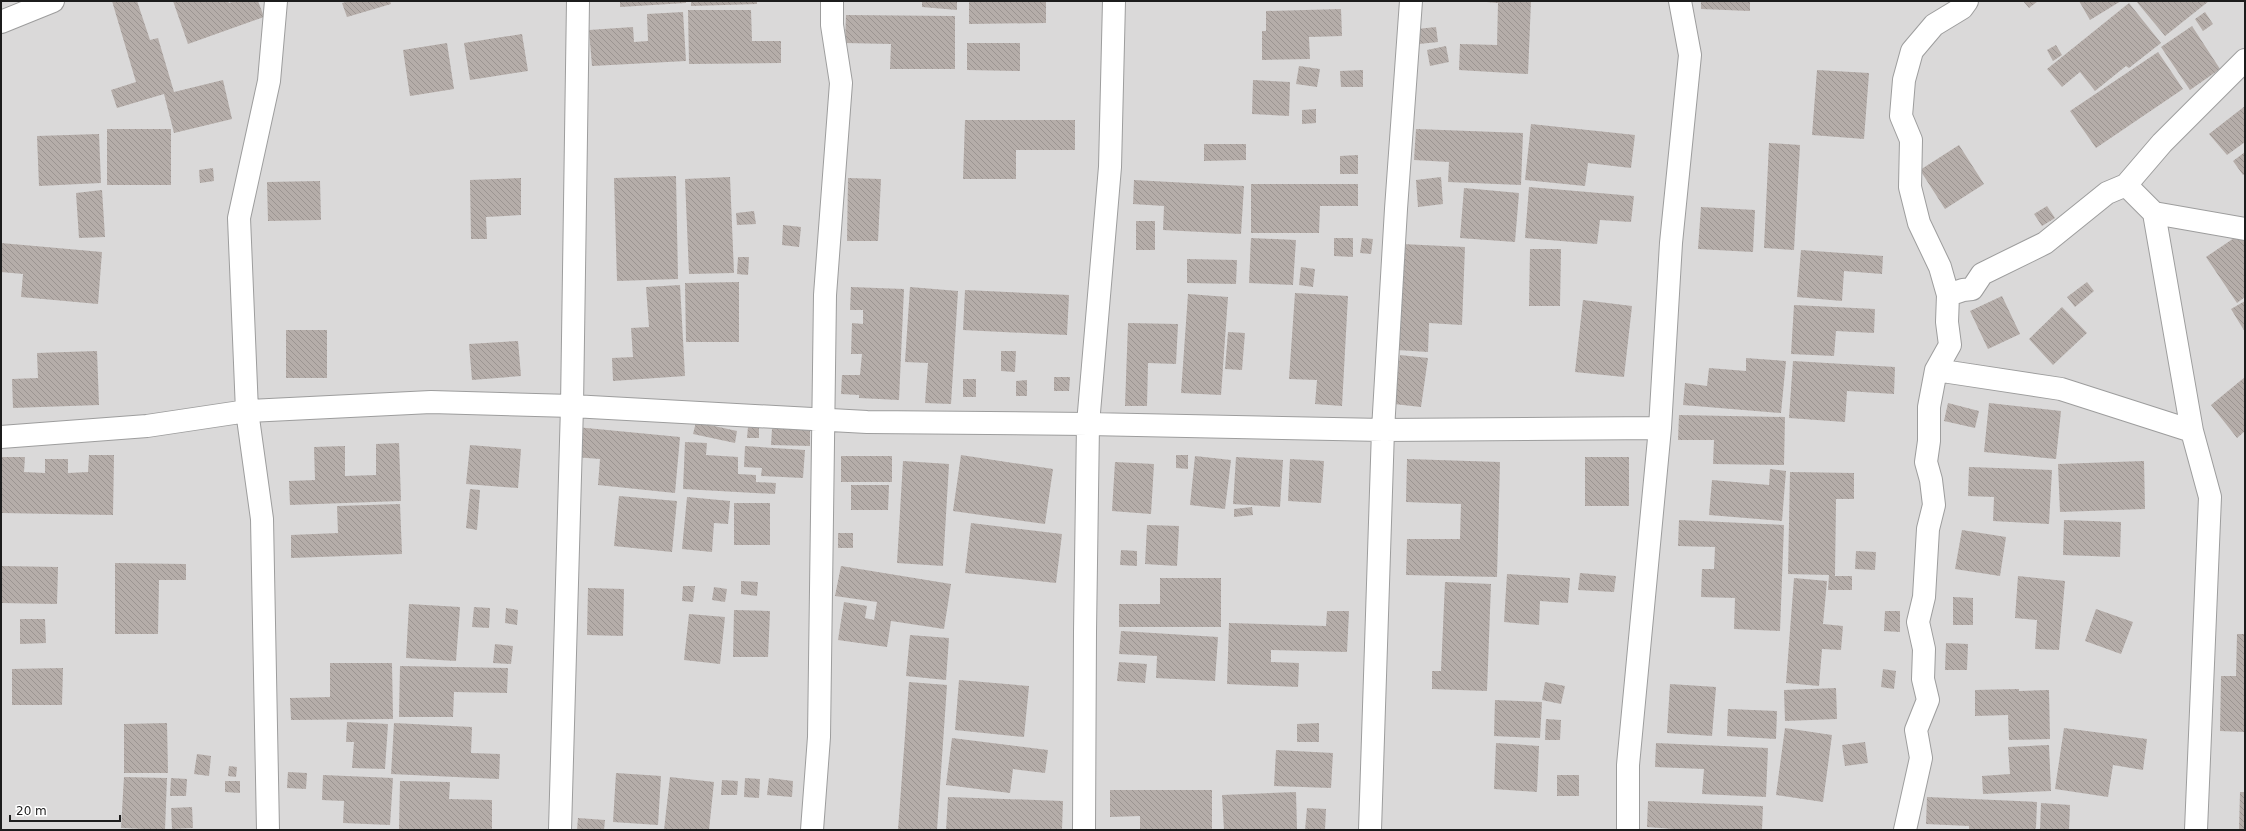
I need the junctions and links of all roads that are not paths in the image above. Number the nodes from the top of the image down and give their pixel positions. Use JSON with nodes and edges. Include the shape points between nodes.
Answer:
{"nodes":[{"id":1,"x":53,"y":1,"type":"edge"},
{"id":2,"x":276,"y":1,"type":"edge"},
{"id":3,"x":578,"y":1,"type":"edge"},
{"id":4,"x":832,"y":1,"type":"edge"},
{"id":5,"x":1114,"y":1,"type":"edge"},
{"id":6,"x":1410,"y":1,"type":"edge"},
{"id":7,"x":1680,"y":1,"type":"edge"},
{"id":8,"x":1967,"y":1,"type":"edge"},
{"id":9,"x":1,"y":22,"type":"edge"},
{"id":10,"x":2245,"y":60,"type":"edge"},
{"id":11,"x":2126,"y":185,"type":"junction"},
{"id":12,"x":2154,"y":212,"type":"junction"},
{"id":13,"x":2245,"y":229,"type":"edge"},
{"id":14,"x":1948,"y":295,"type":"junction"},
{"id":15,"x":1936,"y":370,"type":"junction"},
{"id":16,"x":572,"y":406,"type":"junction"},
{"id":17,"x":247,"y":411,"type":"junction"},
{"id":18,"x":823,"y":421,"type":"junction"},
{"id":19,"x":1088,"y":424,"type":"junction"},
{"id":20,"x":1660,"y":428,"type":"junction"},
{"id":21,"x":1383,"y":430,"type":"junction"},
{"id":22,"x":2192,"y":432,"type":"junction"},
{"id":23,"x":1,"y":437,"type":"edge"},
{"id":24,"x":268,"y":830,"type":"edge"},
{"id":25,"x":560,"y":830,"type":"edge"},
{"id":26,"x":812,"y":830,"type":"edge"},
{"id":27,"x":1084,"y":830,"type":"edge"},
{"id":28,"x":1370,"y":830,"type":"edge"},
{"id":29,"x":1628,"y":830,"type":"edge"},
{"id":30,"x":1905,"y":830,"type":"edge"},
{"id":31,"x":2196,"y":830,"type":"edge"}],
"edges":[{"from":1,"to":9,"type":"street"},
{"from":2,"to":17,"type":"street","via":[[269,81],[239,218]]},
{"from":3,"to":16,"type":"street"},
{"from":4,"to":18,"type":"street","via":[[832,25],[841,83],[825,295]]},
{"from":5,"to":19,"type":"street","via":[[1110,167]]},
{"from":6,"to":21,"type":"street"},
{"from":7,"to":20,"type":"street","via":[[1690,55],[1671,243]]},
{"from":8,"to":14,"type":"street","via":[[1962,8],[1934,25],[1912,51],[1904,80],[1901,116],[1910,140],[1910,187],[1919,223],[1940,267]]},
{"from":10,"to":11,"type":"street","via":[[2162,143]]},
{"from":11,"to":12,"type":"street"},
{"from":11,"to":14,"type":"street","via":[[2107,194],[2045,243],[1982,274],[1972,289]]},
{"from":12,"to":13,"type":"street"},
{"from":12,"to":22,"type":"street"},
{"from":14,"to":15,"type":"street","via":[[1947,322],[1950,345]]},
{"from":15,"to":22,"type":"street","via":[[2061,389]]},
{"from":15,"to":30,"type":"street","via":[[1929,407],[1926,462],[1934,505],[1928,529],[1924,597],[1918,622],[1924,649],[1923,679],[1928,700],[1916,730],[1921,758]]},
{"from":16,"to":17,"type":"street","via":[[431,402]]},
{"from":16,"to":18,"type":"street"},
{"from":16,"to":25,"type":"street"},
{"from":17,"to":23,"type":"street","via":[[147,426]]},
{"from":17,"to":24,"type":"street","via":[[262,519]]},
{"from":18,"to":19,"type":"street"},
{"from":18,"to":26,"type":"street","via":[[819,737]]},
{"from":19,"to":21,"type":"street"},
{"from":19,"to":27,"type":"street"},
{"from":20,"to":21,"type":"street"},
{"from":20,"to":29,"type":"street","via":[[1628,765]]},
{"from":21,"to":28,"type":"street"},
{"from":22,"to":31,"type":"street","via":[[2210,497]]}]}
